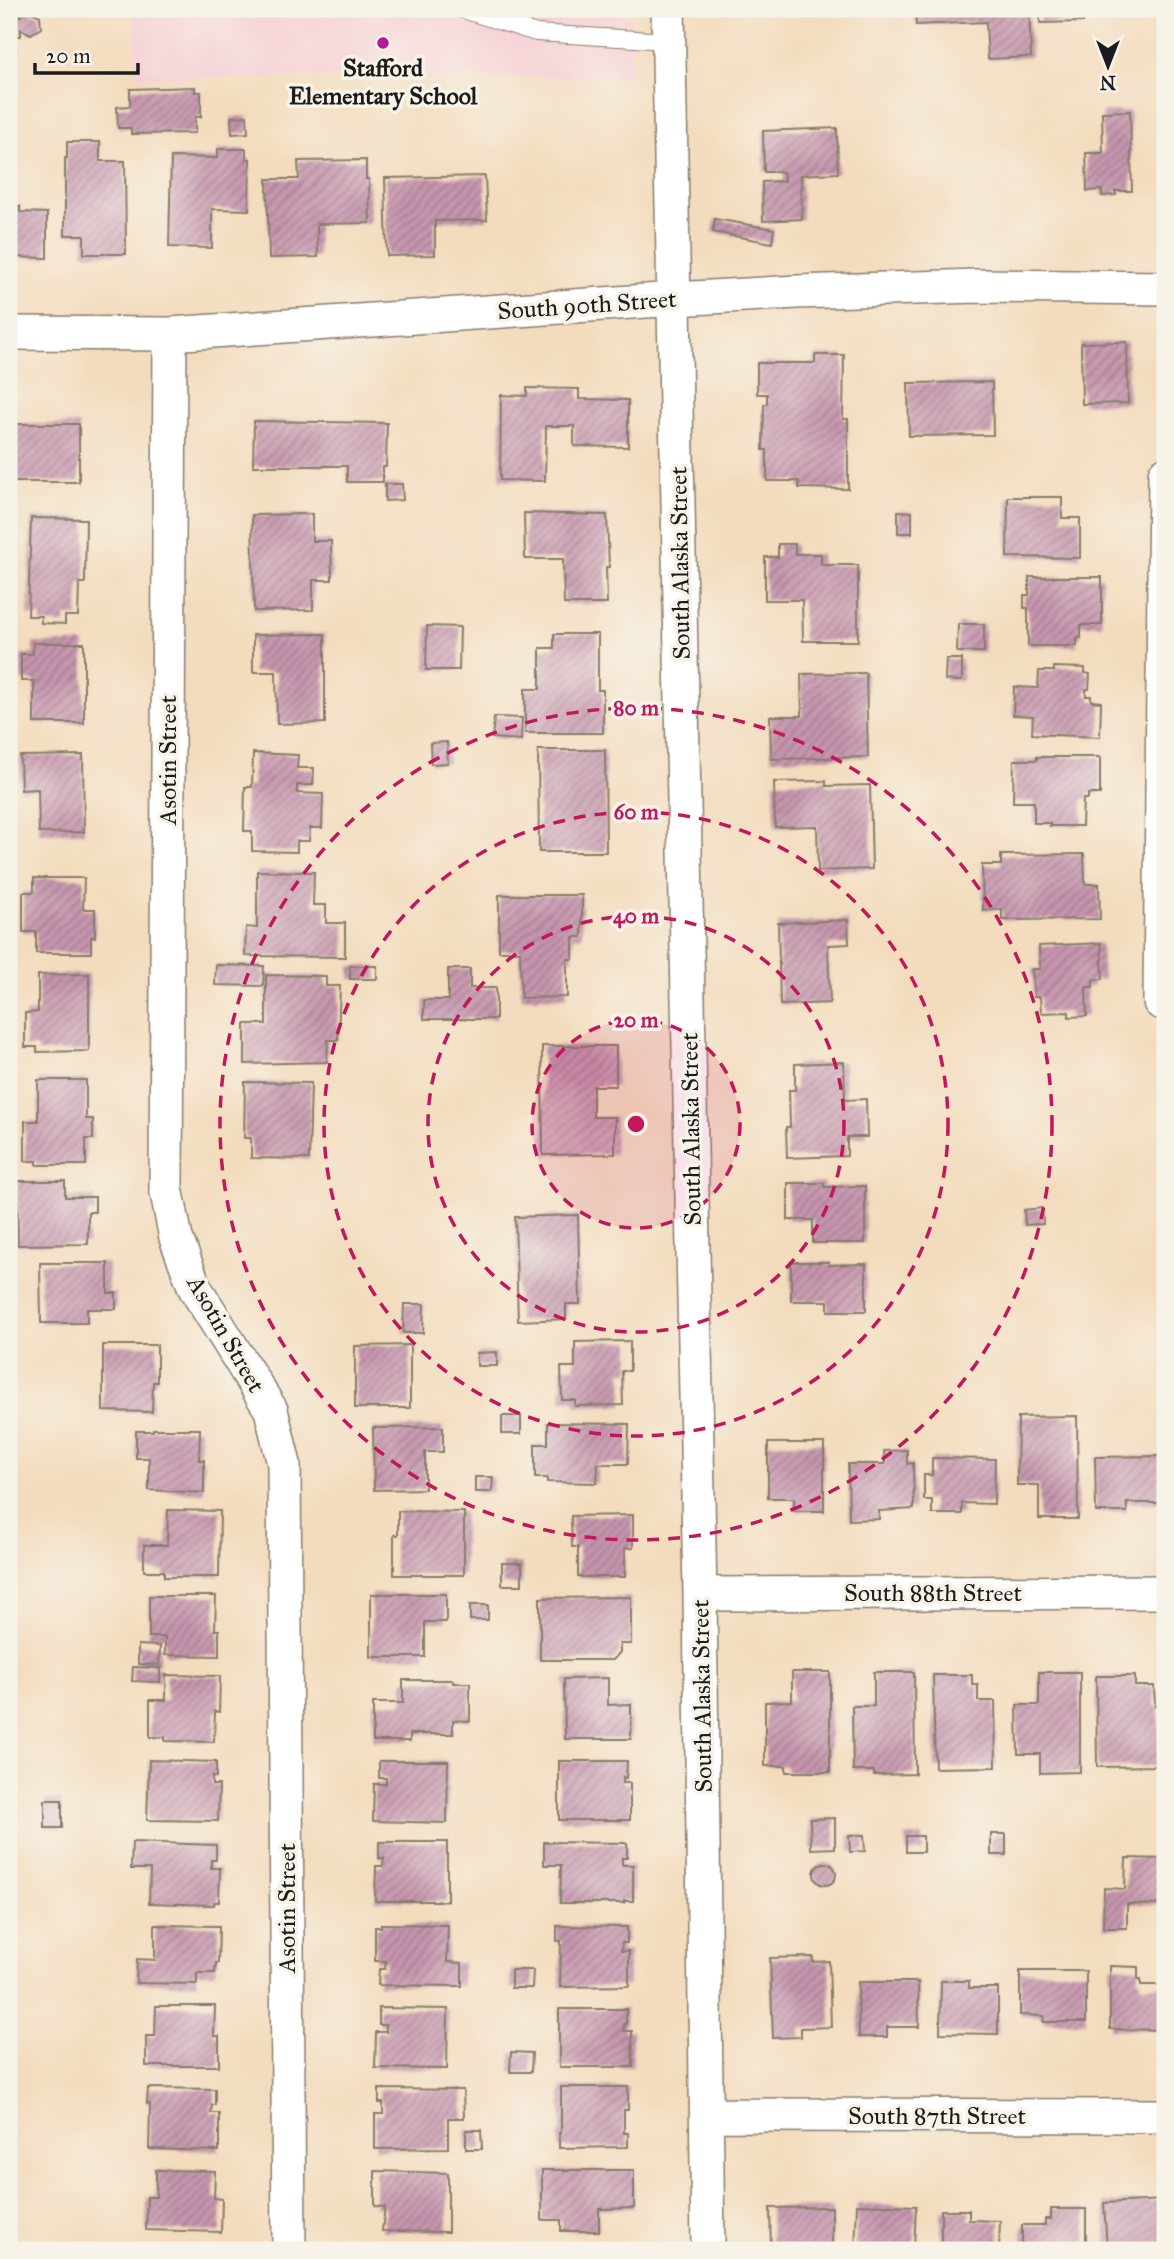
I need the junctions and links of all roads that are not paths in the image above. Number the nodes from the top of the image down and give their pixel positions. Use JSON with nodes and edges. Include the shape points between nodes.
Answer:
{"nodes":[{"id":1,"x":460,"y":9,"type":"edge"},
{"id":2,"x":668,"y":25,"type":"edge"},
{"id":3,"x":1165,"y":288,"type":"edge"},
{"id":4,"x":675,"y":299,"type":"junction"},
{"id":5,"x":9,"y":333,"type":"edge"},
{"id":6,"x":170,"y":334,"type":"junction"},
{"id":7,"x":1165,"y":474,"type":"edge"},
{"id":8,"x":1160,"y":1002,"type":"dead end"},
{"id":9,"x":1165,"y":1592,"type":"edge"},
{"id":10,"x":700,"y":1594,"type":"junction"},
{"id":11,"x":708,"y":2115,"type":"junction"},
{"id":12,"x":1165,"y":2116,"type":"edge"},
{"id":13,"x":289,"y":2250,"type":"edge"},
{"id":14,"x":708,"y":2250,"type":"edge"}],
"edges":[{"from":1,"to":2,"type":"lane","via":[[536,33]]},
{"from":2,"to":4,"type":"street","name":"South Alaska Street"},
{"from":3,"to":4,"type":"street","name":"South 90th Street","via":[[976,286]]},
{"from":4,"to":6,"type":"street","name":"South 90th Street"},
{"from":4,"to":10,"type":"street","name":"South Alaska Street"},
{"from":5,"to":6,"type":"street","name":"South 90th Street"},
{"from":6,"to":13,"type":"street","name":"Asotin Street","via":[[166,1188],[176,1238],[195,1288],[271,1410],[284,1464]]},
{"from":7,"to":8,"type":"street"},
{"from":9,"to":10,"type":"street","name":"South 88th Street"},
{"from":10,"to":11,"type":"street","name":"South Alaska Street"},
{"from":11,"to":12,"type":"street","name":"South 87th Street"},
{"from":11,"to":14,"type":"street","name":"South Alaska Street"}]}
